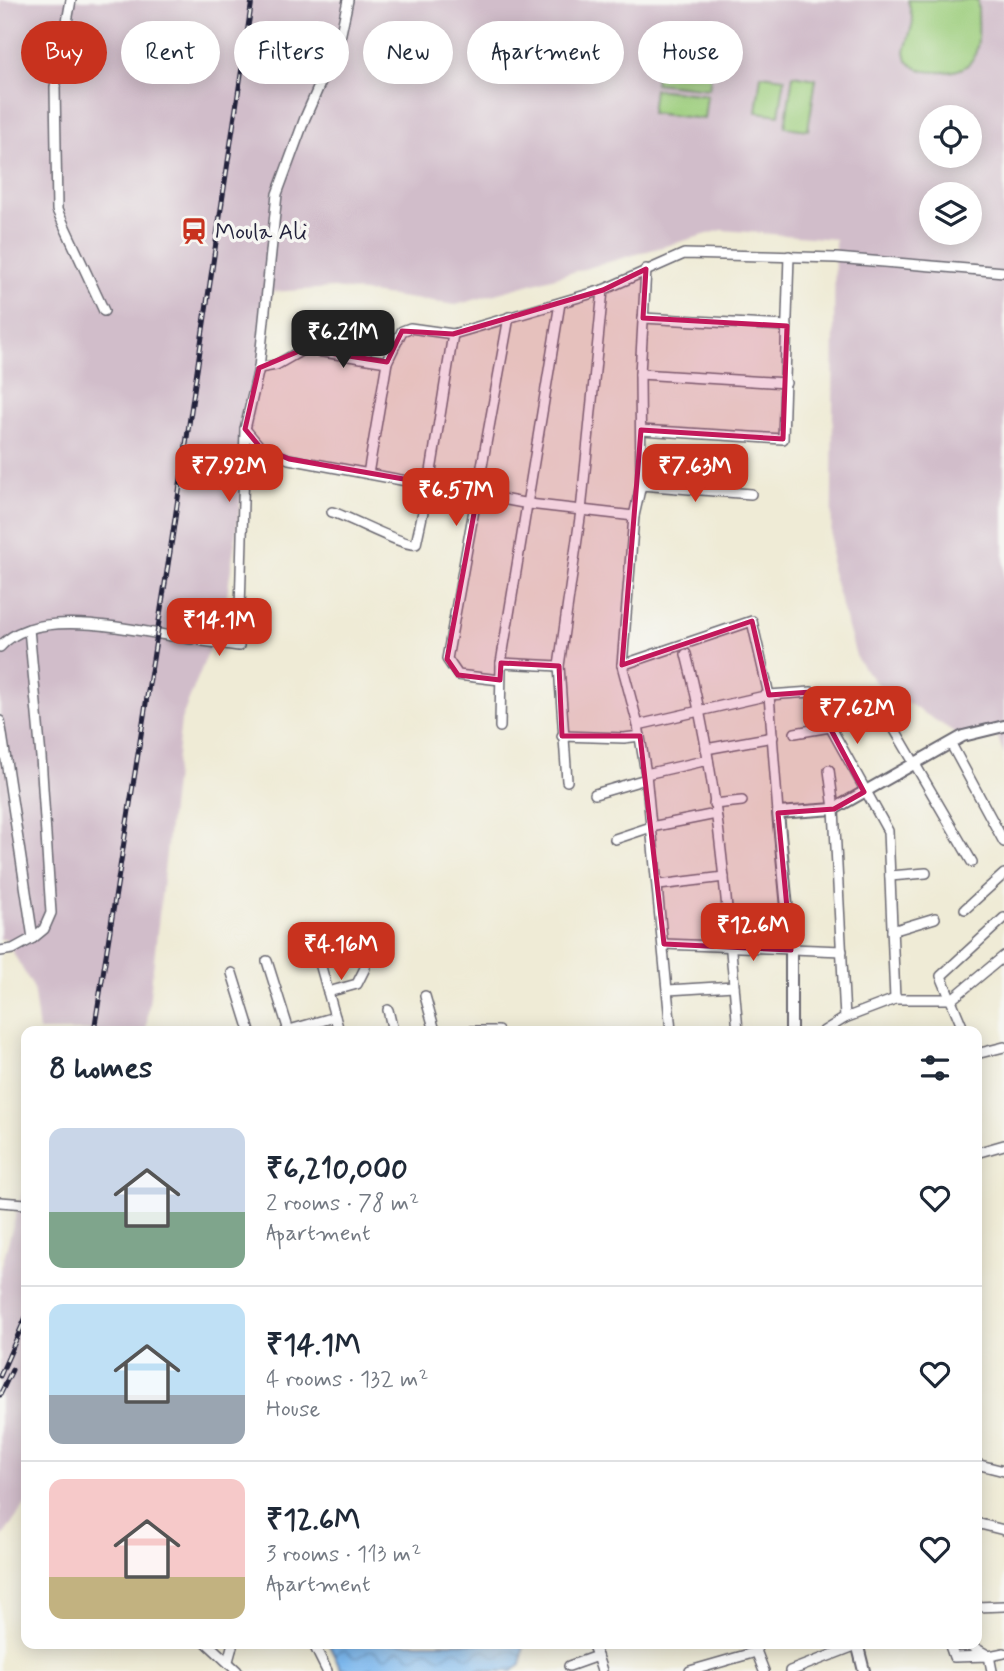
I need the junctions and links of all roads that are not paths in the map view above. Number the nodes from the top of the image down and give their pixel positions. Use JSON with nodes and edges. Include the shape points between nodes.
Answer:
{"nodes":[{"id":1,"x":71,"y":0,"type":"edge"},
{"id":2,"x":348,"y":0,"type":"edge"},
{"id":3,"x":789,"y":256,"type":"junction"},
{"id":4,"x":646,"y":269,"type":"junction"},
{"id":5,"x":1004,"y":272,"type":"edge"},
{"id":6,"x":603,"y":290,"type":"junction"},
{"id":7,"x":560,"y":303,"type":"junction"},
{"id":8,"x":104,"y":311,"type":"dead end"},
{"id":9,"x":509,"y":317,"type":"junction"},
{"id":10,"x":643,"y":318,"type":"junction"},
{"id":11,"x":310,"y":323,"type":"dead end"},
{"id":12,"x":787,"y":326,"type":"junction"},
{"id":13,"x":453,"y":334,"type":"junction"},
{"id":14,"x":304,"y":349,"type":"junction"},
{"id":15,"x":387,"y":362,"type":"junction"},
{"id":16,"x":259,"y":368,"type":"junction"},
{"id":17,"x":640,"y":374,"type":"junction"},
{"id":18,"x":786,"y":383,"type":"junction"},
{"id":19,"x":245,"y":429,"type":"junction"},
{"id":20,"x":641,"y":430,"type":"junction"},
{"id":21,"x":368,"y":474,"type":"junction"},
{"id":22,"x":429,"y":484,"type":"junction"},
{"id":23,"x":641,"y":485,"type":"junction"},
{"id":24,"x":478,"y":492,"type":"junction"},
{"id":25,"x":751,"y":494,"type":"dead end"},
{"id":26,"x":529,"y":504,"type":"junction"},
{"id":27,"x":581,"y":511,"type":"junction"},
{"id":28,"x":332,"y":512,"type":"dead end"},
{"id":29,"x":634,"y":516,"type":"junction"},
{"id":30,"x":29,"y":629,"type":"junction"},
{"id":31,"x":191,"y":639,"type":"dead end"},
{"id":32,"x":203,"y":640,"type":"dead end"},
{"id":33,"x":0,"y":647,"type":"edge"},
{"id":34,"x":686,"y":654,"type":"dead end"},
{"id":35,"x":501,"y":663,"type":"junction"},
{"id":36,"x":622,"y":665,"type":"junction"},
{"id":37,"x":559,"y":666,"type":"junction"},
{"id":38,"x":500,"y":680,"type":"junction"},
{"id":39,"x":769,"y":695,"type":"junction"},
{"id":40,"x":881,"y":706,"type":"dead end"},
{"id":41,"x":701,"y":712,"type":"junction"},
{"id":42,"x":0,"y":720,"type":"edge"},
{"id":43,"x":639,"y":725,"type":"junction"},
{"id":44,"x":1004,"y":726,"type":"edge"},
{"id":45,"x":500,"y":727,"type":"dead end"},
{"id":46,"x":830,"y":727,"type":"junction"},
{"id":47,"x":795,"y":733,"type":"dead end"},
{"id":48,"x":562,"y":736,"type":"junction"},
{"id":49,"x":640,"y":736,"type":"junction"},
{"id":50,"x":773,"y":737,"type":"junction"},
{"id":51,"x":951,"y":744,"type":"junction"},
{"id":52,"x":706,"y":749,"type":"junction"},
{"id":53,"x":708,"y":760,"type":"junction"},
{"id":54,"x":916,"y":763,"type":"junction"},
{"id":55,"x":829,"y":769,"type":"dead end"},
{"id":56,"x":646,"y":777,"type":"junction"},
{"id":57,"x":567,"y":781,"type":"dead end"},
{"id":58,"x":864,"y":792,"type":"junction"},
{"id":59,"x":595,"y":794,"type":"dead end"},
{"id":60,"x":742,"y":800,"type":"dead end"},
{"id":61,"x":715,"y":804,"type":"junction"},
{"id":62,"x":834,"y":809,"type":"junction"},
{"id":63,"x":778,"y":813,"type":"junction"},
{"id":64,"x":716,"y":814,"type":"junction"},
{"id":65,"x":651,"y":827,"type":"junction"},
{"id":66,"x":614,"y":839,"type":"dead end"},
{"id":67,"x":1004,"y":842,"type":"edge"},
{"id":68,"x":972,"y":862,"type":"dead end"},
{"id":69,"x":926,"y":873,"type":"dead end"},
{"id":70,"x":1004,"y":874,"type":"edge"},
{"id":71,"x":890,"y":876,"type":"junction"},
{"id":72,"x":724,"y":877,"type":"junction"},
{"id":73,"x":659,"y":885,"type":"junction"},
{"id":74,"x":965,"y":909,"type":"dead end"},
{"id":75,"x":935,"y":918,"type":"dead end"},
{"id":76,"x":1004,"y":918,"type":"edge"},
{"id":77,"x":892,"y":931,"type":"junction"},
{"id":78,"x":33,"y":938,"type":"junction"},
{"id":79,"x":314,"y":942,"type":"dead end"},
{"id":80,"x":664,"y":944,"type":"junction"},
{"id":81,"x":729,"y":946,"type":"junction"},
{"id":82,"x":791,"y":950,"type":"junction"},
{"id":83,"x":0,"y":951,"type":"edge"},
{"id":84,"x":842,"y":951,"type":"junction"},
{"id":85,"x":1004,"y":956,"type":"edge"},
{"id":86,"x":267,"y":961,"type":"dead end"},
{"id":87,"x":365,"y":968,"type":"dead end"},
{"id":88,"x":232,"y":973,"type":"dead end"},
{"id":89,"x":734,"y":986,"type":"junction"},
{"id":90,"x":668,"y":990,"type":"junction"},
{"id":91,"x":328,"y":992,"type":"junction"},
{"id":92,"x":425,"y":996,"type":"dead end"},
{"id":93,"x":895,"y":999,"type":"junction"},
{"id":94,"x":952,"y":999,"type":"junction"},
{"id":95,"x":388,"y":1010,"type":"dead end"},
{"id":96,"x":335,"y":1017,"type":"junction"},
{"id":97,"x":845,"y":1018,"type":"junction"},
{"id":98,"x":248,"y":1026,"type":"edge"},
{"id":99,"x":286,"y":1026,"type":"edge"},
{"id":100,"x":305,"y":1026,"type":"edge"},
{"id":101,"x":338,"y":1026,"type":"edge"},
{"id":102,"x":392,"y":1026,"type":"edge"},
{"id":103,"x":434,"y":1026,"type":"edge"},
{"id":104,"x":671,"y":1026,"type":"edge"},
{"id":105,"x":738,"y":1026,"type":"edge"},
{"id":106,"x":791,"y":1026,"type":"edge"},
{"id":107,"x":832,"y":1026,"type":"edge"},
{"id":108,"x":962,"y":1026,"type":"edge"},
{"id":109,"x":1004,"y":1047,"type":"edge"},
{"id":110,"x":982,"y":1052,"type":"edge"},
{"id":111,"x":1004,"y":1145,"type":"edge"},
{"id":112,"x":982,"y":1151,"type":"edge"},
{"id":113,"x":0,"y":1202,"type":"edge"},
{"id":114,"x":21,"y":1204,"type":"edge"},
{"id":115,"x":982,"y":1466,"type":"edge"},
{"id":116,"x":1004,"y":1471,"type":"edge"},
{"id":117,"x":982,"y":1524,"type":"edge"},
{"id":118,"x":1004,"y":1530,"type":"edge"},
{"id":119,"x":982,"y":1607,"type":"edge"},
{"id":120,"x":1004,"y":1608,"type":"edge"},
{"id":121,"x":214,"y":1649,"type":"edge"},
{"id":122,"x":231,"y":1649,"type":"edge"},
{"id":123,"x":316,"y":1649,"type":"edge"},
{"id":124,"x":594,"y":1649,"type":"edge"},
{"id":125,"x":752,"y":1649,"type":"edge"},
{"id":126,"x":755,"y":1649,"type":"edge"},
{"id":127,"x":845,"y":1649,"type":"edge"},
{"id":128,"x":858,"y":1649,"type":"edge"},
{"id":129,"x":951,"y":1649,"type":"edge"},
{"id":130,"x":977,"y":1649,"type":"edge"},
{"id":131,"x":1004,"y":1653,"type":"edge"},
{"id":132,"x":597,"y":1656,"type":"junction"},
{"id":133,"x":989,"y":1656,"type":"junction"},
{"id":134,"x":228,"y":1661,"type":"junction"},
{"id":135,"x":569,"y":1666,"type":"dead end"},
{"id":136,"x":860,"y":1670,"type":"edge"},
{"id":137,"x":237,"y":1671,"type":"edge"},
{"id":138,"x":327,"y":1671,"type":"edge"},
{"id":139,"x":603,"y":1671,"type":"edge"},
{"id":140,"x":690,"y":1671,"type":"edge"},
{"id":141,"x":765,"y":1671,"type":"edge"},
{"id":142,"x":790,"y":1671,"type":"edge"},
{"id":143,"x":992,"y":1671,"type":"edge"}],
"edges":[{"from":1,"to":8,"type":"street","via":[[55,87],[57,210]]},
{"from":2,"to":16,"type":"street","via":[[340,38],[278,194]]},
{"from":3,"to":4,"type":"street","via":[[684,254]]},
{"from":3,"to":5,"type":"street"},
{"from":3,"to":12,"type":"street"},
{"from":4,"to":6,"type":"street"},
{"from":4,"to":10,"type":"street"},
{"from":6,"to":7,"type":"street"},
{"from":6,"to":27,"type":"street"},
{"from":7,"to":9,"type":"street"},
{"from":7,"to":26,"type":"street"},
{"from":9,"to":13,"type":"street"},
{"from":9,"to":24,"type":"street"},
{"from":10,"to":12,"type":"street"},
{"from":10,"to":17,"type":"street"},
{"from":11,"to":14,"type":"street"},
{"from":12,"to":18,"type":"street"},
{"from":13,"to":15,"type":"street","via":[[402,331]]},
{"from":13,"to":22,"type":"street"},
{"from":14,"to":15,"type":"street"},
{"from":14,"to":16,"type":"street","via":[[276,365]]},
{"from":15,"to":21,"type":"street"},
{"from":16,"to":19,"type":"street"},
{"from":17,"to":18,"type":"street"},
{"from":17,"to":20,"type":"street"},
{"from":18,"to":20,"type":"street","via":[[783,439]]},
{"from":19,"to":21,"type":"street","via":[[260,447],[289,459]]},
{"from":19,"to":32,"type":"street","via":[[239,646]]},
{"from":20,"to":23,"type":"street"},
{"from":21,"to":22,"type":"street"},
{"from":22,"to":24,"type":"street"},
{"from":22,"to":28,"type":"street","via":[[416,544]]},
{"from":23,"to":25,"type":"street"},
{"from":23,"to":29,"type":"street"},
{"from":24,"to":26,"type":"street"},
{"from":24,"to":38,"type":"street","via":[[447,659],[458,675]]},
{"from":26,"to":27,"type":"street"},
{"from":26,"to":35,"type":"street"},
{"from":27,"to":29,"type":"street"},
{"from":27,"to":37,"type":"street"},
{"from":29,"to":36,"type":"street"},
{"from":30,"to":31,"type":"street","via":[[94,624]]},
{"from":30,"to":33,"type":"street"},
{"from":30,"to":78,"type":"street","via":[[51,913],[44,929]]},
{"from":34,"to":41,"type":"street"},
{"from":35,"to":37,"type":"street"},
{"from":35,"to":38,"type":"street"},
{"from":36,"to":39,"type":"street","via":[[752,621]]},
{"from":36,"to":43,"type":"street"},
{"from":37,"to":48,"type":"street"},
{"from":38,"to":45,"type":"street"},
{"from":39,"to":41,"type":"street"},
{"from":39,"to":46,"type":"street","via":[[811,692]]},
{"from":39,"to":50,"type":"street"},
{"from":40,"to":54,"type":"street"},
{"from":41,"to":43,"type":"street"},
{"from":41,"to":52,"type":"street"},
{"from":42,"to":78,"type":"street"},
{"from":43,"to":49,"type":"street"},
{"from":44,"to":51,"type":"street","via":[[963,736]]},
{"from":46,"to":47,"type":"street"},
{"from":46,"to":58,"type":"street"},
{"from":48,"to":49,"type":"street"},
{"from":48,"to":57,"type":"street"},
{"from":49,"to":56,"type":"street"},
{"from":50,"to":52,"type":"street"},
{"from":50,"to":63,"type":"street"},
{"from":51,"to":54,"type":"street"},
{"from":51,"to":67,"type":"street"},
{"from":52,"to":53,"type":"street"},
{"from":53,"to":56,"type":"street"},
{"from":53,"to":61,"type":"street"},
{"from":54,"to":58,"type":"street"},
{"from":54,"to":68,"type":"street"},
{"from":55,"to":62,"type":"street"},
{"from":56,"to":59,"type":"street"},
{"from":56,"to":65,"type":"street"},
{"from":58,"to":62,"type":"street"},
{"from":58,"to":71,"type":"street","via":[[888,831]]},
{"from":60,"to":61,"type":"street"},
{"from":61,"to":64,"type":"street"},
{"from":62,"to":63,"type":"street"},
{"from":62,"to":84,"type":"street"},
{"from":63,"to":82,"type":"street"},
{"from":64,"to":65,"type":"street"},
{"from":64,"to":72,"type":"street"},
{"from":65,"to":66,"type":"street"},
{"from":65,"to":73,"type":"street"},
{"from":69,"to":71,"type":"street"},
{"from":70,"to":74,"type":"street"},
{"from":71,"to":77,"type":"street"},
{"from":72,"to":73,"type":"street"},
{"from":72,"to":81,"type":"street"},
{"from":73,"to":80,"type":"street"},
{"from":75,"to":77,"type":"street"},
{"from":76,"to":94,"type":"street","via":[[941,976]]},
{"from":77,"to":93,"type":"street"},
{"from":78,"to":83,"type":"street"},
{"from":79,"to":91,"type":"street"},
{"from":80,"to":81,"type":"street"},
{"from":80,"to":90,"type":"street"},
{"from":81,"to":82,"type":"street"},
{"from":81,"to":89,"type":"street"},
{"from":82,"to":84,"type":"street"},
{"from":82,"to":106,"type":"street"},
{"from":84,"to":97,"type":"street"},
{"from":85,"to":94,"type":"street"},
{"from":86,"to":99,"type":"street"},
{"from":87,"to":91,"type":"street","via":[[357,984]]},
{"from":88,"to":98,"type":"street"},
{"from":89,"to":90,"type":"street"},
{"from":89,"to":105,"type":"street"},
{"from":90,"to":104,"type":"street"},
{"from":91,"to":96,"type":"street"},
{"from":92,"to":103,"type":"street"},
{"from":93,"to":94,"type":"street"},
{"from":93,"to":97,"type":"street"},
{"from":94,"to":108,"type":"street"},
{"from":95,"to":102,"type":"street"},
{"from":96,"to":100,"type":"street"},
{"from":96,"to":101,"type":"street"},
{"from":97,"to":107,"type":"street"},
{"from":109,"to":110,"type":"street"},
{"from":111,"to":112,"type":"street"},
{"from":113,"to":114,"type":"street"},
{"from":115,"to":116,"type":"street"},
{"from":117,"to":118,"type":"street"},
{"from":119,"to":120,"type":"street"},
{"from":121,"to":134,"type":"street"},
{"from":122,"to":134,"type":"street"},
{"from":123,"to":138,"type":"street"},
{"from":124,"to":132,"type":"street"},
{"from":125,"to":140,"type":"street"},
{"from":126,"to":141,"type":"street"},
{"from":127,"to":142,"type":"street"},
{"from":128,"to":136,"type":"street"},
{"from":129,"to":133,"type":"street","via":[[954,1657]]},
{"from":130,"to":133,"type":"street"},
{"from":131,"to":133,"type":"street"},
{"from":132,"to":135,"type":"street"},
{"from":132,"to":139,"type":"street"},
{"from":133,"to":143,"type":"street"},
{"from":134,"to":137,"type":"street"}]}
